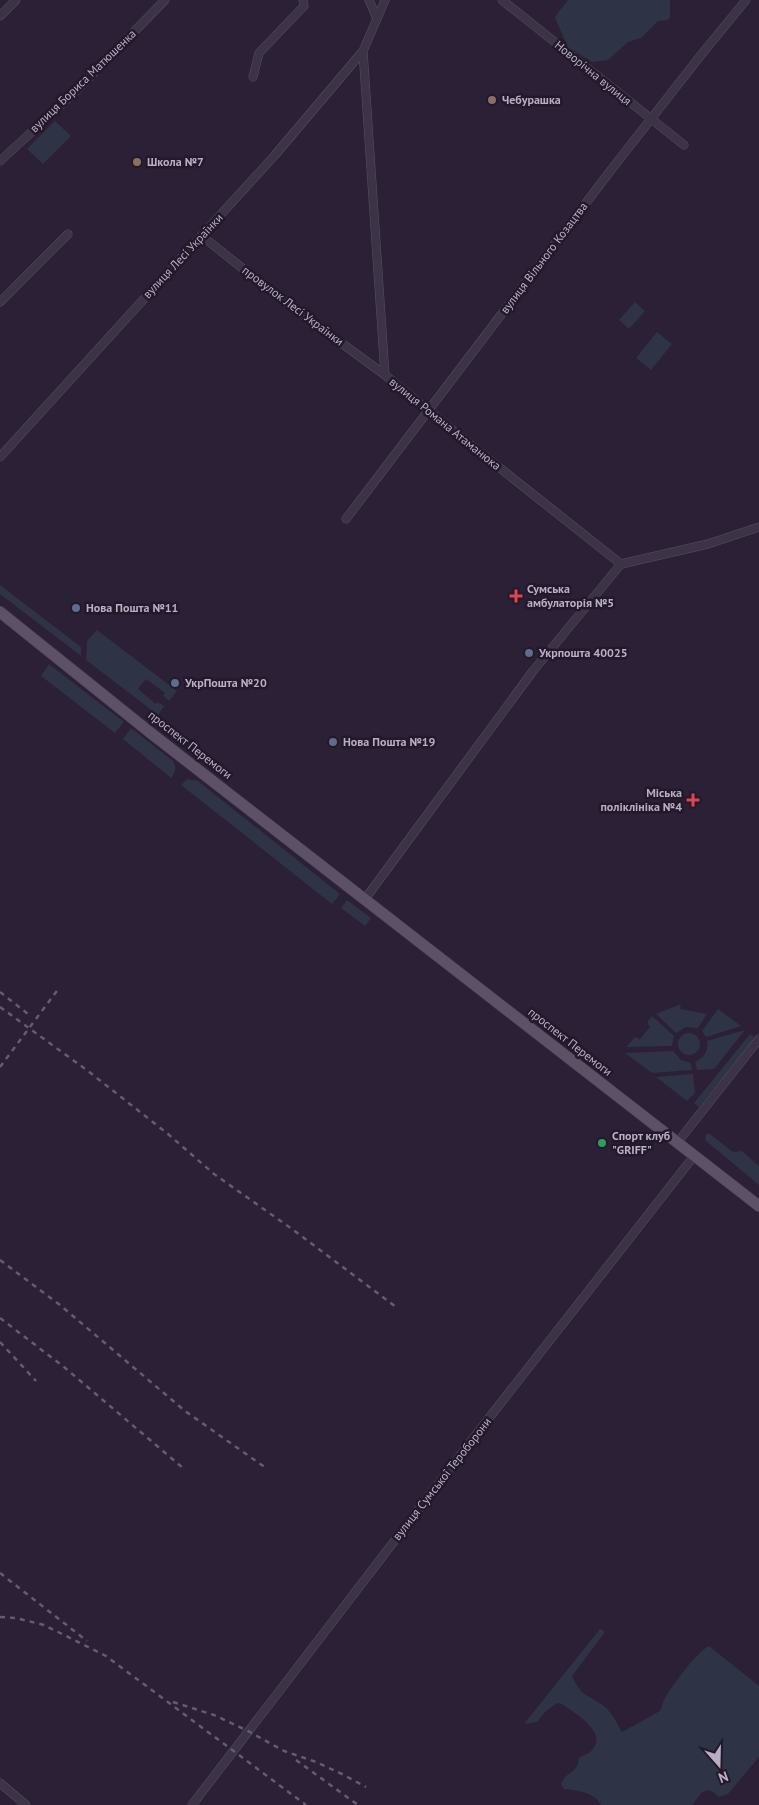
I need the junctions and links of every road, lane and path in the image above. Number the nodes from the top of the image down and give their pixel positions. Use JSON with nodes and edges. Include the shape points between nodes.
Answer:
{"nodes":[{"id":1,"x":16,"y":0,"type":"edge"},
{"id":2,"x":166,"y":0,"type":"edge"},
{"id":3,"x":303,"y":0,"type":"edge"},
{"id":4,"x":369,"y":0,"type":"edge"},
{"id":5,"x":385,"y":0,"type":"edge"},
{"id":6,"x":502,"y":0,"type":"edge"},
{"id":7,"x":746,"y":0,"type":"edge"},
{"id":8,"x":0,"y":16,"type":"edge"},
{"id":9,"x":377,"y":18,"type":"junction"},
{"id":10,"x":363,"y":51,"type":"junction"},
{"id":11,"x":253,"y":77,"type":"dead end"},
{"id":12,"x":652,"y":120,"type":"junction"},
{"id":13,"x":684,"y":145,"type":"dead end"},
{"id":14,"x":0,"y":161,"type":"edge"},
{"id":15,"x":68,"y":234,"type":"dead end"},
{"id":16,"x":202,"y":236,"type":"junction"},
{"id":17,"x":0,"y":302,"type":"edge"},
{"id":18,"x":385,"y":375,"type":"junction"},
{"id":19,"x":428,"y":410,"type":"junction"},
{"id":20,"x":0,"y":457,"type":"edge"},
{"id":21,"x":346,"y":519,"type":"dead end"},
{"id":22,"x":759,"y":527,"type":"edge"},
{"id":23,"x":621,"y":564,"type":"junction"},
{"id":24,"x":0,"y":612,"type":"edge"},
{"id":25,"x":365,"y":899,"type":"junction"},
{"id":26,"x":759,"y":1039,"type":"edge"},
{"id":27,"x":677,"y":1143,"type":"junction"},
{"id":28,"x":694,"y":1156,"type":"junction"},
{"id":29,"x":759,"y":1206,"type":"edge"},
{"id":30,"x":0,"y":1783,"type":"edge"},
{"id":31,"x":26,"y":1805,"type":"edge"},
{"id":32,"x":192,"y":1805,"type":"edge"}],
"edges":[{"from":1,"to":8,"type":"street"},
{"from":2,"to":14,"type":"street","name":"вулиця Бориса Матюшенка"},
{"from":3,"to":11,"type":"street","via":[[304,6],[259,53]]},
{"from":4,"to":9,"type":"street"},
{"from":5,"to":9,"type":"street","name":"вулиця Романа Атаманюка"},
{"from":6,"to":12,"type":"street","name":"Новорічна вулиця"},
{"from":7,"to":12,"type":"street","name":"вулиця Вільного Козацтва"},
{"from":9,"to":10,"type":"street","name":"вулиця Романа Атаманюка"},
{"from":10,"to":16,"type":"street","name":"вулиця Лесі Українки"},
{"from":10,"to":18,"type":"street","name":"вулиця Романа Атаманюка"},
{"from":12,"to":13,"type":"street","name":"Новорічна вулиця"},
{"from":12,"to":19,"type":"street","name":"вулиця Вільного Козацтва"},
{"from":15,"to":17,"type":"street"},
{"from":16,"to":18,"type":"street","name":"провулок Лесі Українки"},
{"from":16,"to":20,"type":"street","name":"вулиця Лесі Українки"},
{"from":18,"to":19,"type":"street","name":"вулиця Романа Атаманюка"},
{"from":19,"to":21,"type":"street","name":"вулиця Вільного Козацтва"},
{"from":19,"to":23,"type":"street","name":"вулиця Романа Атаманюка"},
{"from":22,"to":23,"type":"street","via":[[708,544]]},
{"from":23,"to":25,"type":"street","via":[[533,671]]},
{"from":24,"to":25,"type":"main road","name":"проспект Перемоги"},
{"from":25,"to":27,"type":"main road","name":"проспект Перемоги"},
{"from":26,"to":27,"type":"street"},
{"from":27,"to":28,"type":"main road","name":"проспект Перемоги"},
{"from":28,"to":29,"type":"main road","name":"проспект Перемоги"},
{"from":28,"to":32,"type":"street","name":"вулиця Сумської Тероборони"},
{"from":30,"to":31,"type":"street"}]}
